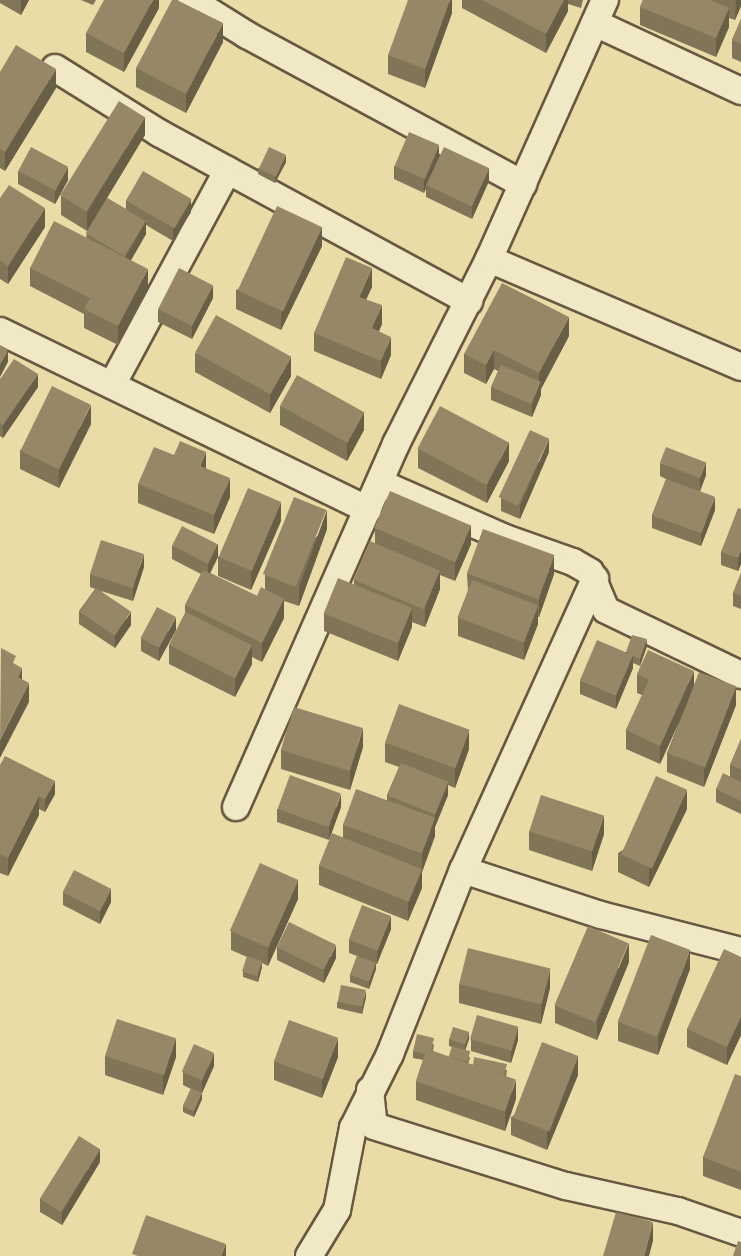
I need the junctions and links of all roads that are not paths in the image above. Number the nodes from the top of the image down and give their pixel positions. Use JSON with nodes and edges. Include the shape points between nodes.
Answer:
{"nodes":[{"id":1,"x":191,"y":0,"type":"edge"},
{"id":2,"x":600,"y":12,"type":"edge"},
{"id":3,"x":55,"y":68,"type":"edge"},
{"id":4,"x":741,"y":91,"type":"edge"},
{"id":5,"x":228,"y":170,"type":"junction"},
{"id":6,"x":523,"y":184,"type":"junction"},
{"id":7,"x":489,"y":259,"type":"junction"},
{"id":8,"x":469,"y":301,"type":"junction"},
{"id":9,"x":0,"y":331,"type":"edge"},
{"id":10,"x":741,"y":367,"type":"edge"},
{"id":11,"x":112,"y":385,"type":"junction"},
{"id":12,"x":380,"y":483,"type":"junction"},
{"id":13,"x":368,"y":510,"type":"junction"},
{"id":14,"x":595,"y":579,"type":"junction"},
{"id":15,"x":741,"y":675,"type":"edge"},
{"id":16,"x":236,"y":807,"type":"dead end"},
{"id":17,"x":463,"y":870,"type":"junction"},
{"id":18,"x":741,"y":951,"type":"edge"},
{"id":19,"x":369,"y":1088,"type":"junction"},
{"id":20,"x":741,"y":1233,"type":"edge"},
{"id":21,"x":309,"y":1256,"type":"edge"}],
"edges":[{"from":1,"to":6,"type":"street"},
{"from":2,"to":4,"type":"street"},
{"from":2,"to":6,"type":"street"},
{"from":3,"to":5,"type":"street"},
{"from":5,"to":8,"type":"street"},
{"from":5,"to":11,"type":"street"},
{"from":6,"to":7,"type":"street"},
{"from":7,"to":8,"type":"street"},
{"from":7,"to":10,"type":"street"},
{"from":8,"to":12,"type":"street"},
{"from":9,"to":11,"type":"street"},
{"from":11,"to":13,"type":"street"},
{"from":12,"to":13,"type":"street"},
{"from":12,"to":14,"type":"street","via":[[505,538],[573,562]]},
{"from":13,"to":16,"type":"street"},
{"from":14,"to":15,"type":"street","via":[[606,610]]},
{"from":14,"to":17,"type":"street"},
{"from":17,"to":18,"type":"street","via":[[601,915]]},
{"from":17,"to":19,"type":"street","via":[[411,1006]]},
{"from":19,"to":20,"type":"street","via":[[374,1126],[566,1186],[678,1211]]},
{"from":19,"to":21,"type":"street","via":[[353,1128],[337,1210]]}]}
